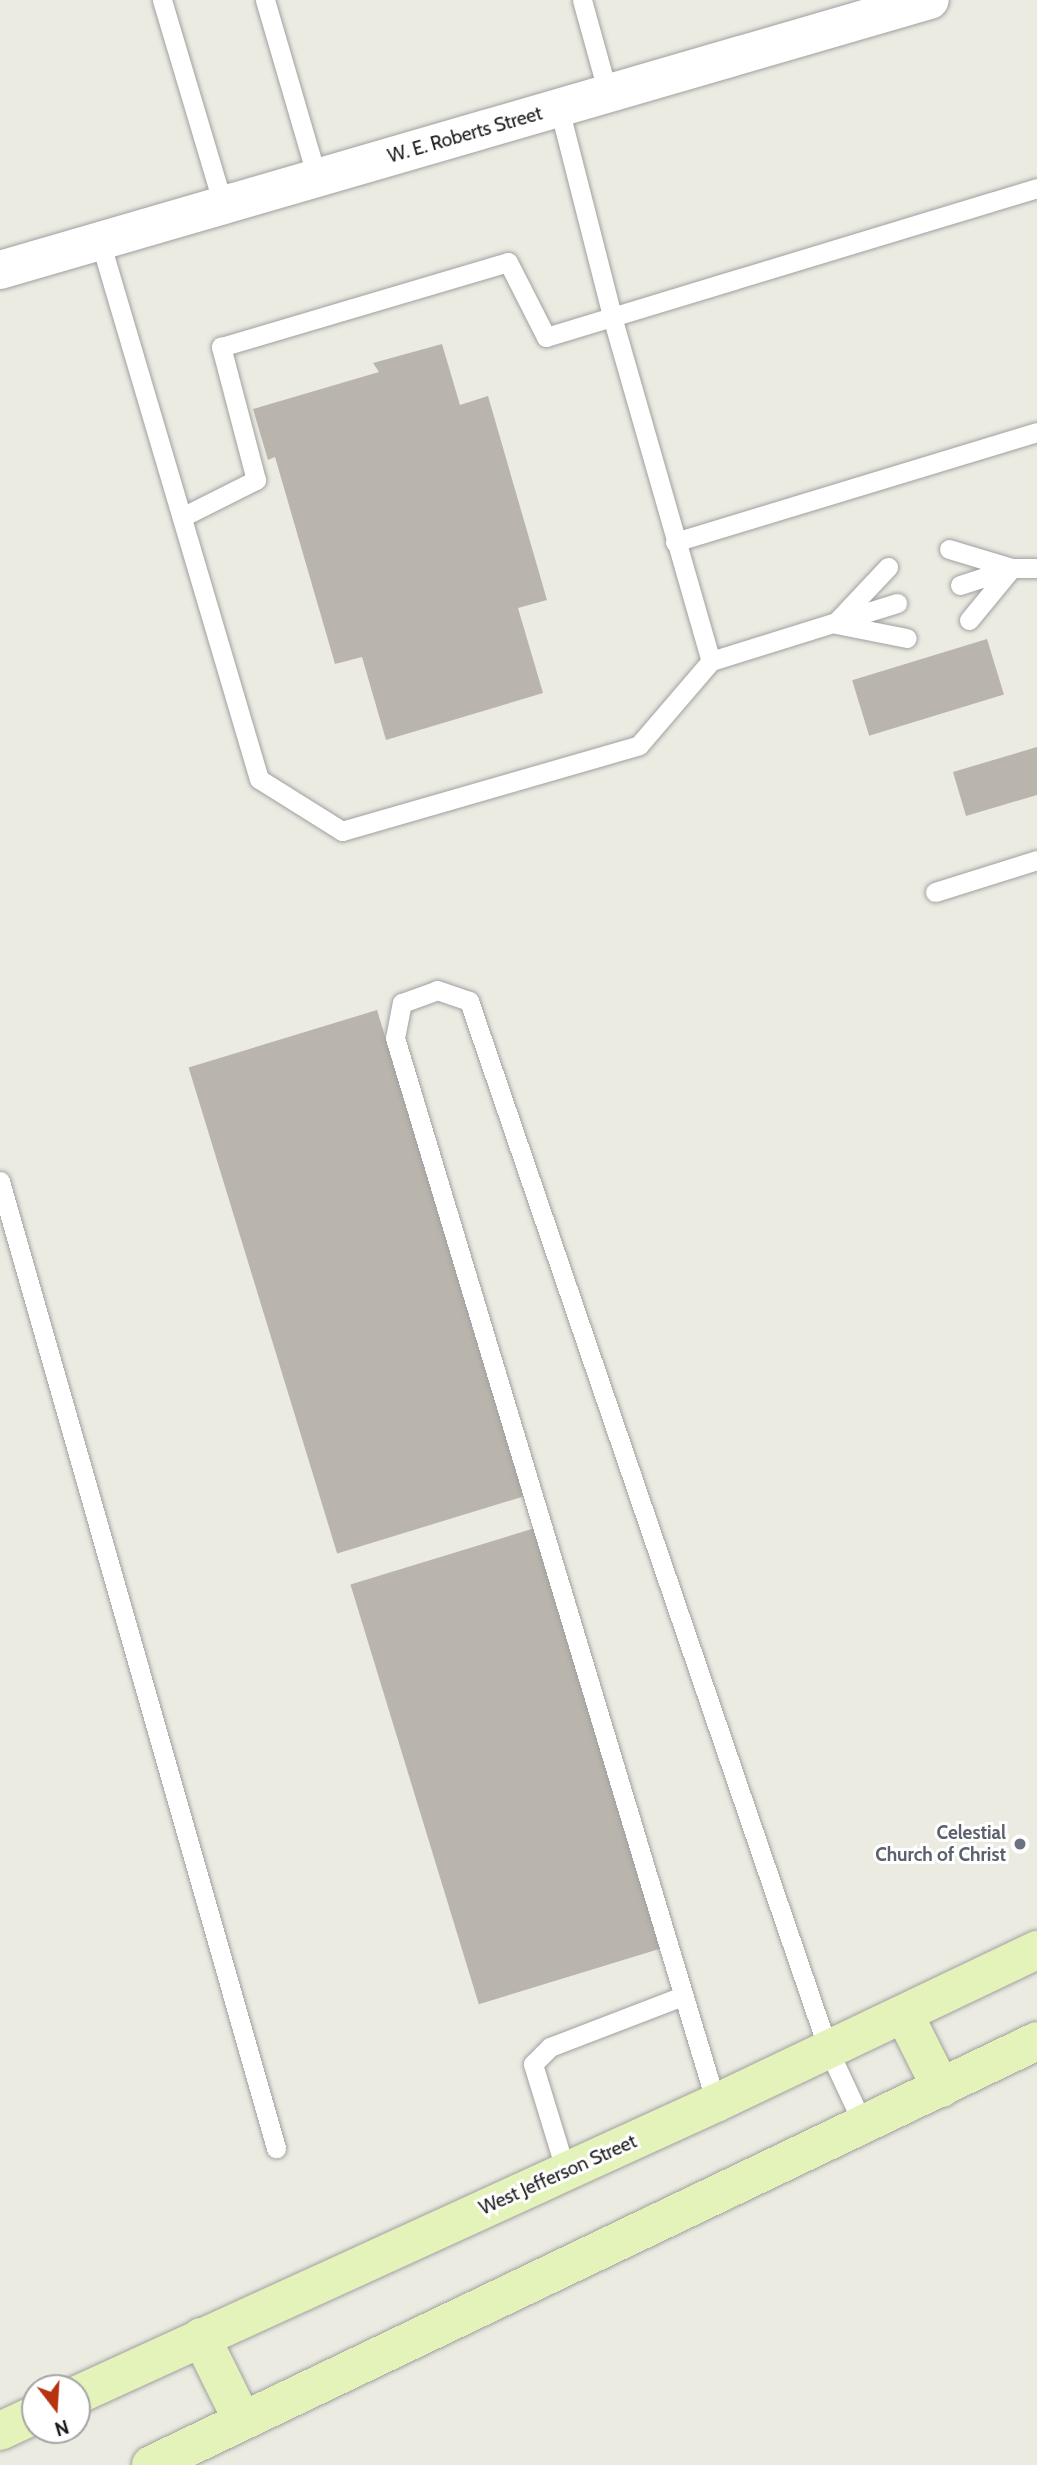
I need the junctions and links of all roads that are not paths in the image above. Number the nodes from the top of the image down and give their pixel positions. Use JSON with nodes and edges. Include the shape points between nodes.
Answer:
{"nodes":[{"id":1,"x":162,"y":0,"type":"edge"},
{"id":2,"x":265,"y":0,"type":"edge"},
{"id":3,"x":582,"y":0,"type":"edge"},
{"id":4,"x":930,"y":0,"type":"edge"},
{"id":5,"x":608,"y":94,"type":"junction"},
{"id":6,"x":559,"y":108,"type":"junction"},
{"id":7,"x":317,"y":178,"type":"junction"},
{"id":8,"x":1037,"y":188,"type":"edge"},
{"id":9,"x":223,"y":205,"type":"junction"},
{"id":10,"x":100,"y":241,"type":"junction"},
{"id":11,"x":0,"y":270,"type":"edge"},
{"id":12,"x":613,"y":320,"type":"junction"},
{"id":13,"x":1037,"y":432,"type":"edge"},
{"id":14,"x":182,"y":517,"type":"junction"},
{"id":15,"x":675,"y":542,"type":"junction"},
{"id":16,"x":949,"y":549,"type":"dead end"},
{"id":17,"x":888,"y":568,"type":"dead end"},
{"id":18,"x":1012,"y":568,"type":"junction"},
{"id":19,"x":1037,"y":568,"type":"edge"},
{"id":20,"x":960,"y":585,"type":"dead end"},
{"id":21,"x":897,"y":603,"type":"dead end"},
{"id":22,"x":969,"y":620,"type":"dead end"},
{"id":23,"x":835,"y":624,"type":"junction"},
{"id":24,"x":907,"y":638,"type":"dead end"},
{"id":25,"x":711,"y":661,"type":"junction"},
{"id":26,"x":1037,"y":860,"type":"edge"},
{"id":27,"x":935,"y":892,"type":"dead end"},
{"id":28,"x":0,"y":1181,"type":"edge"},
{"id":29,"x":1037,"y":1950,"type":"edge"},
{"id":30,"x":684,"y":1996,"type":"junction"},
{"id":31,"x":904,"y":2014,"type":"junction"},
{"id":32,"x":1037,"y":2041,"type":"edge"},
{"id":33,"x":828,"y":2049,"type":"junction"},
{"id":34,"x":941,"y":2088,"type":"junction"},
{"id":35,"x":716,"y":2103,"type":"junction"},
{"id":36,"x":863,"y":2124,"type":"junction"},
{"id":37,"x":276,"y":2148,"type":"dead end"},
{"id":38,"x":566,"y":2172,"type":"junction"},
{"id":39,"x":201,"y":2337,"type":"junction"},
{"id":40,"x":91,"y":2388,"type":"edge"},
{"id":41,"x":241,"y":2418,"type":"junction"},
{"id":42,"x":21,"y":2421,"type":"edge"},
{"id":43,"x":0,"y":2431,"type":"edge"},
{"id":44,"x":151,"y":2465,"type":"edge"}],
"edges":[{"from":1,"to":9,"type":"lane"},
{"from":2,"to":7,"type":"lane"},
{"from":3,"to":5,"type":"lane"},
{"from":4,"to":5,"type":"street","name":"W. E. Roberts Street"},
{"from":5,"to":6,"type":"street","name":"W. E. Roberts Street"},
{"from":6,"to":7,"type":"street","name":"W. E. Roberts Street"},
{"from":6,"to":12,"type":"lane"},
{"from":7,"to":9,"type":"street","name":"W. E. Roberts Street"},
{"from":8,"to":12,"type":"lane"},
{"from":9,"to":10,"type":"street","name":"W. E. Roberts Street"},
{"from":10,"to":11,"type":"street","name":"W. E. Roberts Street"},
{"from":10,"to":14,"type":"lane"},
{"from":12,"to":14,"type":"lane","via":[[546,337],[508,262],[221,347],[257,480]]},
{"from":12,"to":15,"type":"lane"},
{"from":13,"to":15,"type":"lane"},
{"from":14,"to":25,"type":"lane","via":[[260,779],[342,831],[639,745]]},
{"from":15,"to":25,"type":"lane"},
{"from":16,"to":18,"type":"lane"},
{"from":17,"to":23,"type":"lane"},
{"from":18,"to":19,"type":"lane"},
{"from":18,"to":20,"type":"lane"},
{"from":18,"to":22,"type":"lane"},
{"from":21,"to":23,"type":"lane"},
{"from":23,"to":24,"type":"lane"},
{"from":23,"to":25,"type":"lane"},
{"from":26,"to":27,"type":"lane"},
{"from":28,"to":37,"type":"lane"},
{"from":29,"to":31,"type":"main road","name":"West Jefferson Street"},
{"from":30,"to":33,"type":"lane","via":[[395,1038],[402,1003],[437,990],[469,1001]]},
{"from":30,"to":35,"type":"lane"},
{"from":30,"to":38,"type":"lane","via":[[550,2047],[533,2064]]},
{"from":31,"to":33,"type":"main road","name":"West Jefferson Street"},
{"from":31,"to":34,"type":"main road"},
{"from":32,"to":34,"type":"main road"},
{"from":33,"to":35,"type":"main road","name":"West Jefferson Street"},
{"from":33,"to":36,"type":"lane"},
{"from":34,"to":36,"type":"main road"},
{"from":35,"to":38,"type":"main road","name":"West Jefferson Street"},
{"from":36,"to":41,"type":"main road"},
{"from":38,"to":39,"type":"main road","name":"West Jefferson Street"},
{"from":39,"to":40,"type":"main road","name":"West Jefferson Street"},
{"from":39,"to":41,"type":"main road"},
{"from":41,"to":44,"type":"main road"},
{"from":42,"to":43,"type":"main road"}]}
